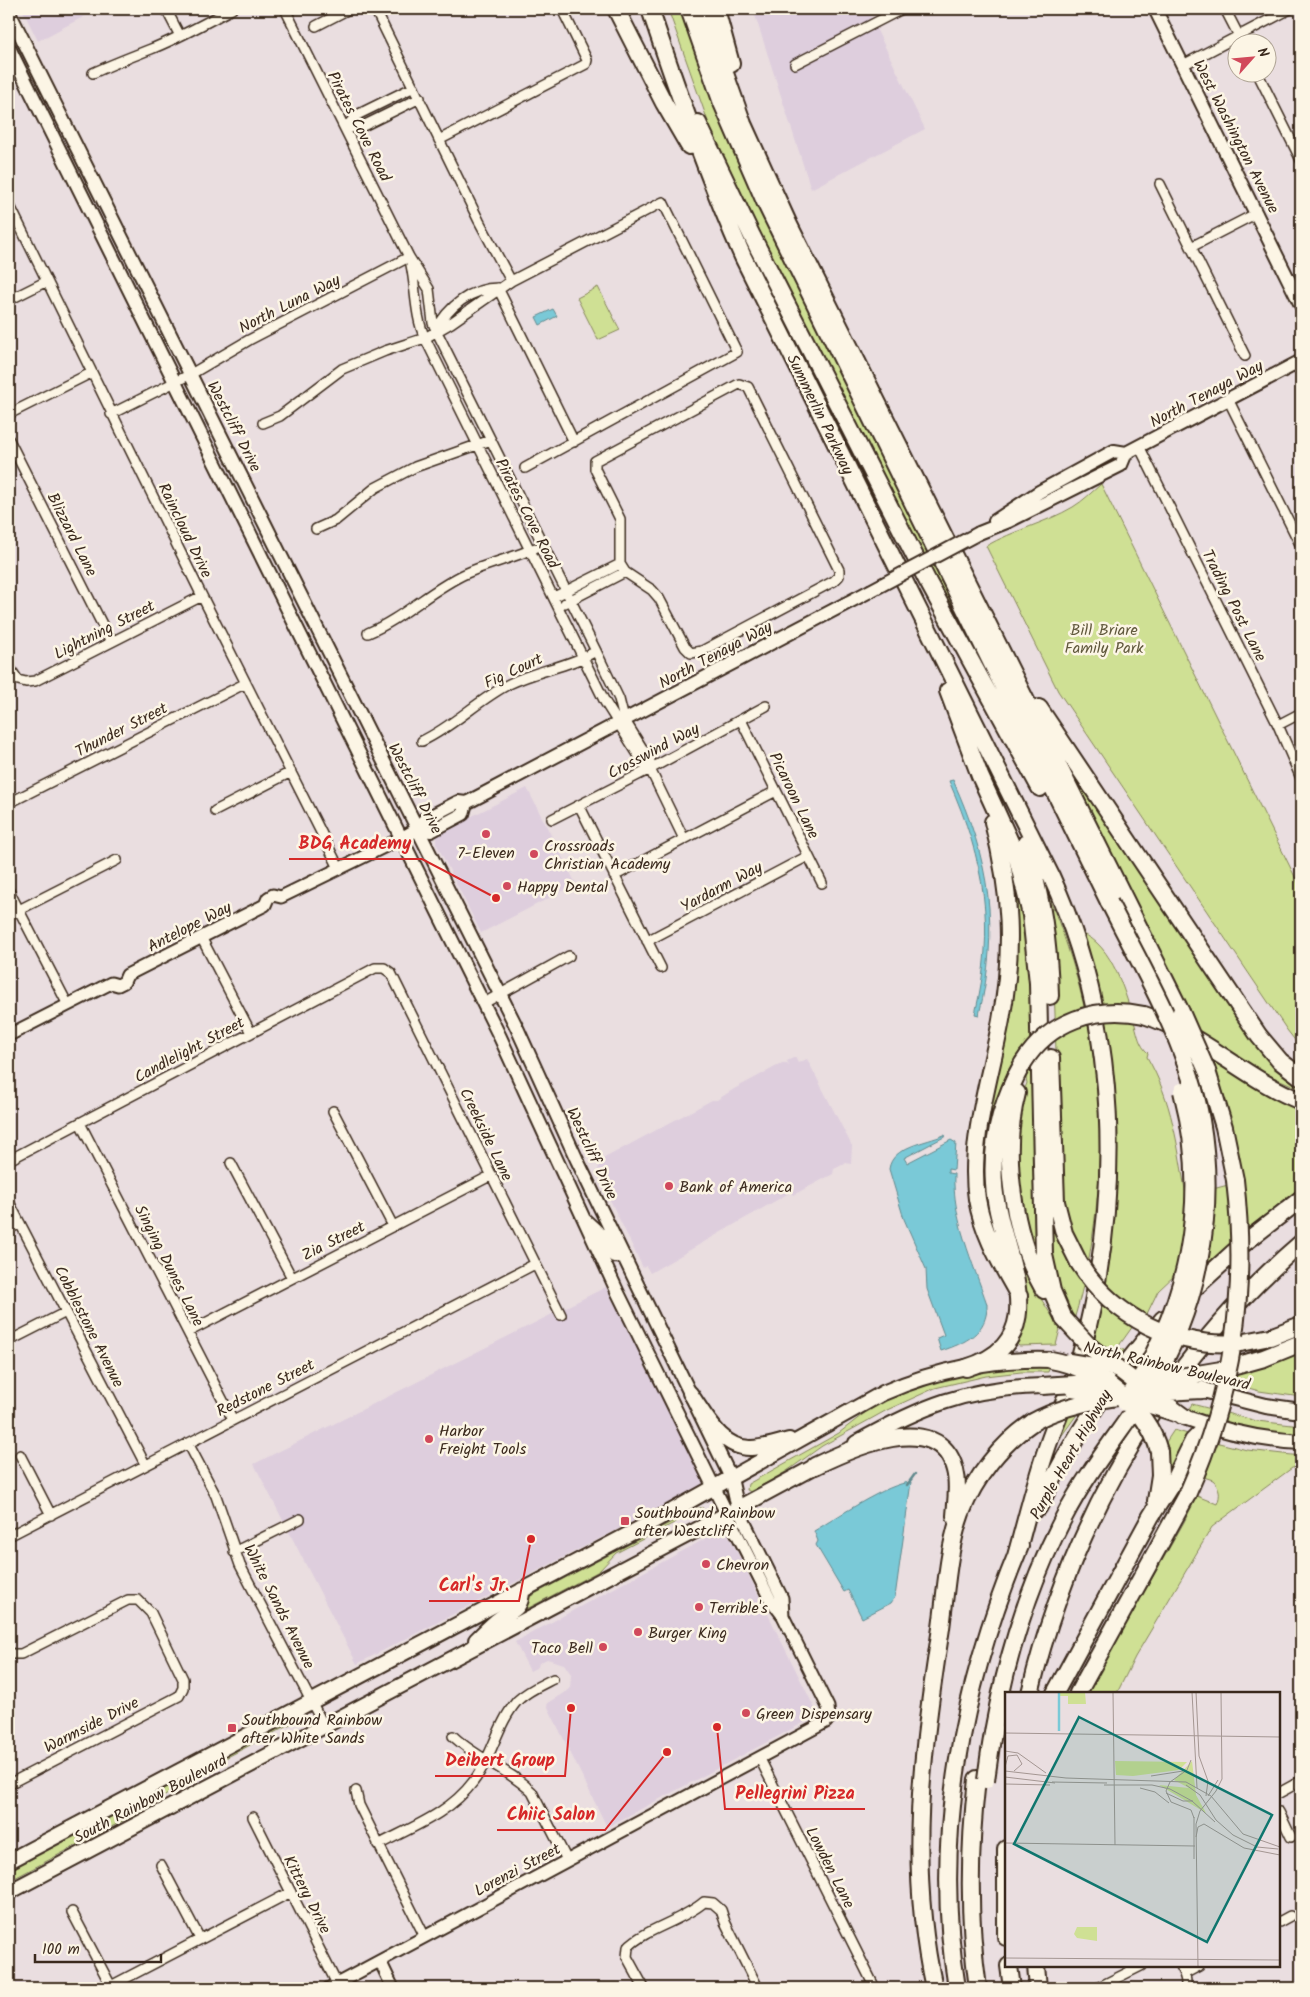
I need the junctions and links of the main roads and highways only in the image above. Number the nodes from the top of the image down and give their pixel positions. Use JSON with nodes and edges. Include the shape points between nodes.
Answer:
{"nodes":[{"id":1,"x":616,"y":9,"type":"edge"},
{"id":2,"x":650,"y":9,"type":"edge"},
{"id":3,"x":689,"y":9,"type":"edge"},
{"id":4,"x":702,"y":9,"type":"edge"},
{"id":5,"x":716,"y":9,"type":"edge"},
{"id":6,"x":1155,"y":9,"type":"edge"},
{"id":7,"x":9,"y":12,"type":"edge"},
{"id":8,"x":20,"y":35,"type":"junction"},
{"id":9,"x":9,"y":48,"type":"edge"},
{"id":10,"x":664,"y":52,"type":"junction"},
{"id":11,"x":17,"y":64,"type":"junction"},
{"id":12,"x":758,"y":158,"type":"junction"},
{"id":13,"x":710,"y":182,"type":"junction"},
{"id":14,"x":1301,"y":305,"type":"edge"},
{"id":15,"x":1301,"y":361,"type":"edge"},
{"id":16,"x":183,"y":378,"type":"junction"},
{"id":17,"x":1120,"y":452,"type":"junction"},
{"id":18,"x":1073,"y":473,"type":"junction"},
{"id":19,"x":1026,"y":512,"type":"junction"},
{"id":20,"x":1007,"y":517,"type":"junction"},
{"id":21,"x":913,"y":599,"type":"junction"},
{"id":22,"x":1010,"y":668,"type":"junction"},
{"id":23,"x":980,"y":776,"type":"junction"},
{"id":24,"x":1017,"y":808,"type":"junction"},
{"id":25,"x":410,"y":834,"type":"junction"},
{"id":26,"x":1104,"y":904,"type":"junction"},
{"id":27,"x":1023,"y":1063,"type":"junction"},
{"id":28,"x":1301,"y":1078,"type":"edge"},
{"id":29,"x":1301,"y":1100,"type":"edge"},
{"id":30,"x":577,"y":1160,"type":"junction"},
{"id":31,"x":560,"y":1167,"type":"junction"},
{"id":32,"x":1301,"y":1198,"type":"edge"},
{"id":33,"x":582,"y":1218,"type":"junction"},
{"id":34,"x":1301,"y":1243,"type":"edge"},
{"id":35,"x":625,"y":1257,"type":"junction"},
{"id":36,"x":1019,"y":1296,"type":"junction"},
{"id":37,"x":1064,"y":1319,"type":"junction"},
{"id":38,"x":1301,"y":1325,"type":"edge"},
{"id":39,"x":665,"y":1339,"type":"junction"},
{"id":40,"x":1301,"y":1343,"type":"edge"},
{"id":41,"x":1051,"y":1360,"type":"junction"},
{"id":42,"x":654,"y":1366,"type":"junction"},
{"id":43,"x":966,"y":1368,"type":"junction"},
{"id":44,"x":1118,"y":1370,"type":"junction"},
{"id":45,"x":1162,"y":1380,"type":"junction"},
{"id":46,"x":1134,"y":1381,"type":"junction"},
{"id":47,"x":1104,"y":1382,"type":"junction"},
{"id":48,"x":1042,"y":1386,"type":"junction"},
{"id":49,"x":1203,"y":1390,"type":"junction"},
{"id":50,"x":690,"y":1393,"type":"junction"},
{"id":51,"x":1151,"y":1394,"type":"junction"},
{"id":52,"x":1123,"y":1397,"type":"junction"},
{"id":53,"x":1301,"y":1411,"type":"edge"},
{"id":54,"x":1184,"y":1417,"type":"junction"},
{"id":55,"x":1216,"y":1428,"type":"junction"},
{"id":56,"x":804,"y":1436,"type":"junction"},
{"id":57,"x":1301,"y":1442,"type":"edge"},
{"id":58,"x":814,"y":1466,"type":"junction"},
{"id":59,"x":723,"y":1483,"type":"junction"},
{"id":60,"x":732,"y":1512,"type":"junction"},
{"id":61,"x":1151,"y":1516,"type":"junction"},
{"id":62,"x":953,"y":1546,"type":"junction"},
{"id":63,"x":1016,"y":1556,"type":"junction"},
{"id":64,"x":522,"y":1590,"type":"junction"},
{"id":65,"x":461,"y":1654,"type":"junction"},
{"id":66,"x":1030,"y":1692,"type":"edge"},
{"id":67,"x":1056,"y":1692,"type":"edge"},
{"id":68,"x":1079,"y":1692,"type":"edge"},
{"id":69,"x":981,"y":1780,"type":"junction"},
{"id":70,"x":9,"y":1861,"type":"edge"},
{"id":71,"x":9,"y":1892,"type":"edge"},
{"id":72,"x":1009,"y":1967,"type":"edge"},
{"id":73,"x":1036,"y":1967,"type":"edge"},
{"id":74,"x":934,"y":1988,"type":"edge"},
{"id":75,"x":957,"y":1988,"type":"edge"},
{"id":76,"x":978,"y":1988,"type":"edge"},
{"id":77,"x":988,"y":1988,"type":"edge"},
{"id":78,"x":1012,"y":1988,"type":"edge"},
{"id":79,"x":1038,"y":1988,"type":"edge"}],
"edges":[{"from":1,"to":13,"type":"highway","via":[[664,104]]},
{"from":2,"to":10,"type":"highway","name":"Summerlin Parkway"},
{"from":3,"to":26,"type":"highway","via":[[729,120],[766,204]]},
{"from":4,"to":12,"type":"highway"},
{"from":5,"to":12,"type":"highway"},
{"from":6,"to":14,"type":"main road","name":"West Washington Avenue"},
{"from":7,"to":8,"type":"main road","name":"Westcliff Drive"},
{"from":8,"to":11,"type":"main road","via":[[13,48]]},
{"from":8,"to":16,"type":"main road","name":"Westcliff Drive"},
{"from":9,"to":11,"type":"main road","name":"Westcliff Drive"},
{"from":10,"to":13,"type":"highway","name":"Summerlin Parkway"},
{"from":10,"to":26,"type":"highway","via":[[921,569]]},
{"from":11,"to":16,"type":"main road","name":"Westcliff Drive"},
{"from":12,"to":22,"type":"highway"},
{"from":13,"to":21,"type":"highway","name":"Summerlin Parkway","via":[[743,257]]},
{"from":15,"to":17,"type":"main road","name":"North Tenaya Way","via":[[1139,446]]},
{"from":16,"to":25,"type":"main road","name":"Westcliff Drive"},
{"from":16,"to":25,"type":"main road","name":"Westcliff Drive"},
{"from":17,"to":18,"type":"main road","name":"North Tenaya Way"},
{"from":17,"to":19,"type":"main road","name":"North Tenaya Way","via":[[1082,479],[1081,486]]},
{"from":18,"to":19,"type":"main road","via":[[1070,483],[1041,499]]},
{"from":18,"to":20,"type":"main road","name":"North Tenaya Way"},
{"from":19,"to":20,"type":"main road","name":"North Tenaya Way"},
{"from":20,"to":25,"type":"main road","name":"North Tenaya Way","bridge":true,"via":[[466,803],[458,802],[425,819]]},
{"from":21,"to":23,"type":"highway"},
{"from":21,"to":24,"type":"highway","name":"Summerlin Parkway"},
{"from":22,"to":28,"type":"highway","via":[[1259,1036],[1280,1061]]},
{"from":22,"to":68,"type":"highway","bridge":true,"via":[[1181,1012],[1206,1071],[1224,1127],[1235,1180],[1240,1255],[1239,1301],[1235,1339],[1216,1420],[1188,1495]]},
{"from":23,"to":36,"type":"highway","via":[[1003,861],[1009,939],[1006,994],[977,1142],[976,1189],[985,1229]]},
{"from":23,"to":37,"type":"highway","via":[[1017,858],[1033,923],[1038,983],[1044,1255],[1052,1291]]},
{"from":24,"to":38,"type":"highway","bridge":true,"via":[[1041,899],[1048,945],[1056,1202],[1064,1233],[1079,1263],[1093,1283],[1124,1312],[1145,1325],[1191,1341],[1240,1343],[1270,1337]]},
{"from":24,"to":63,"type":"highway","via":[[1056,886],[1089,989],[1104,1065],[1109,1158],[1104,1243],[1095,1296],[1071,1388],[1050,1440]]},
{"from":25,"to":30,"type":"main road","name":"Westcliff Drive","via":[[500,994]]},
{"from":25,"to":31,"type":"main road","name":"Westcliff Drive"},
{"from":26,"to":69,"type":"highway","bridge":true,"via":[[1170,1024],[1191,1080],[1201,1121],[1205,1157],[1203,1234],[1187,1307],[1165,1359],[1073,1501],[1040,1568],[1005,1675]]},
{"from":27,"to":29,"type":"highway","bridge":true,"via":[[1045,1038],[1076,1019],[1108,1012],[1127,1012],[1176,1028],[1268,1085]]},
{"from":27,"to":36,"type":"highway","via":[[1011,1084],[1001,1114],[993,1168],[998,1214]]},
{"from":27,"to":37,"type":"highway","via":[[1011,1133],[1014,1200],[1032,1265]]},
{"from":30,"to":31,"type":"main road"},
{"from":30,"to":35,"type":"main road","name":"Westcliff Drive"},
{"from":31,"to":33,"type":"main road","name":"Westcliff Drive"},
{"from":32,"to":63,"type":"highway","name":"Purple Heart Highway","via":[[1208,1275],[1164,1318],[1112,1380],[1070,1447]]},
{"from":33,"to":35,"type":"main road","via":[[598,1231],[614,1256]]},
{"from":33,"to":42,"type":"main road","name":"Westcliff Drive"},
{"from":34,"to":66,"type":"highway","via":[[1211,1334],[1139,1432],[1100,1501],[1068,1572]]},
{"from":35,"to":39,"type":"main road","name":"Westcliff Drive"},
{"from":36,"to":43,"type":"highway","via":[[1016,1324],[1007,1342],[994,1356]]},
{"from":37,"to":44,"type":"highway","bridge":true},
{"from":39,"to":42,"type":"main road","via":[[664,1357]]},
{"from":39,"to":50,"type":"main road","name":"Westcliff Drive"},
{"from":40,"to":45,"type":"highway","bridge":true,"via":[[1264,1358],[1220,1370]]},
{"from":41,"to":43,"type":"main road","name":"North Rainbow Boulevard","via":[[995,1362]]},
{"from":41,"to":44,"type":"main road","name":"North Rainbow Boulevard","bridge":true},
{"from":41,"to":47,"type":"highway","bridge":true,"via":[[1080,1368]]},
{"from":42,"to":59,"type":"main road","name":"Westcliff Drive"},
{"from":43,"to":56,"type":"main road","name":"North Rainbow Boulevard","via":[[929,1376],[891,1390]]},
{"from":44,"to":45,"type":"main road","name":"North Rainbow Boulevard","bridge":true},
{"from":44,"to":46,"type":"highway","bridge":true},
{"from":45,"to":46,"type":"highway","bridge":true},
{"from":45,"to":49,"type":"main road","name":"North Rainbow Boulevard","bridge":true},
{"from":46,"to":47,"type":"highway","bridge":true},
{"from":46,"to":51,"type":"highway","bridge":true},
{"from":47,"to":48,"type":"highway","bridge":true},
{"from":47,"to":52,"type":"highway","bridge":true},
{"from":48,"to":52,"type":"main road","bridge":true},
{"from":48,"to":58,"type":"main road","via":[[990,1390],[946,1400],[902,1418]]},
{"from":49,"to":51,"type":"highway","bridge":true},
{"from":49,"to":53,"type":"main road","name":"North Rainbow Boulevard"},
{"from":50,"to":56,"type":"main road","via":[[720,1435],[737,1446],[754,1448]]},
{"from":50,"to":59,"type":"main road","name":"Westcliff Drive"},
{"from":51,"to":52,"type":"highway","bridge":true},
{"from":51,"to":54,"type":"highway","bridge":true},
{"from":52,"to":54,"type":"main road","bridge":true},
{"from":52,"to":61,"type":"highway","bridge":true,"via":[[1145,1421],[1159,1451],[1160,1485]]},
{"from":52,"to":62,"type":"highway","bridge":true,"via":[[1067,1407],[1033,1422],[1005,1445],[981,1475],[962,1512]]},
{"from":54,"to":55,"type":"main road"},
{"from":55,"to":57,"type":"main road","via":[[1258,1438]]},
{"from":55,"to":61,"type":"highway","via":[[1202,1432],[1194,1439]]},
{"from":56,"to":59,"type":"main road","name":"North Rainbow Boulevard"},
{"from":58,"to":60,"type":"main road"},
{"from":58,"to":62,"type":"highway","via":[[855,1448],[898,1437],[920,1437],[936,1444],[950,1458],[956,1470]]},
{"from":59,"to":60,"type":"main road","name":"Westcliff Drive"},
{"from":59,"to":60,"type":"main road","name":"Westcliff Drive"},
{"from":59,"to":64,"type":"main road","name":"South Rainbow Boulevard"},
{"from":60,"to":65,"type":"main road","name":"South Rainbow Boulevard"},
{"from":61,"to":67,"type":"highway"},
{"from":62,"to":74,"type":"highway","via":[[926,1727],[919,1812],[922,1906]]},
{"from":63,"to":75,"type":"highway","name":"Purple Heart Highway","via":[[982,1652],[958,1757],[948,1869],[950,1935]]},
{"from":64,"to":65,"type":"main road","via":[[516,1610],[498,1619]]},
{"from":64,"to":70,"type":"main road","name":"South Rainbow Boulevard"},
{"from":65,"to":71,"type":"main road","name":"South Rainbow Boulevard"},
{"from":69,"to":76,"type":"highway","via":[[972,1830],[971,1890]]},
{"from":69,"to":77,"type":"highway","via":[[980,1887]]},
{"from":72,"to":78,"type":"highway"},
{"from":73,"to":79,"type":"highway"}]}
